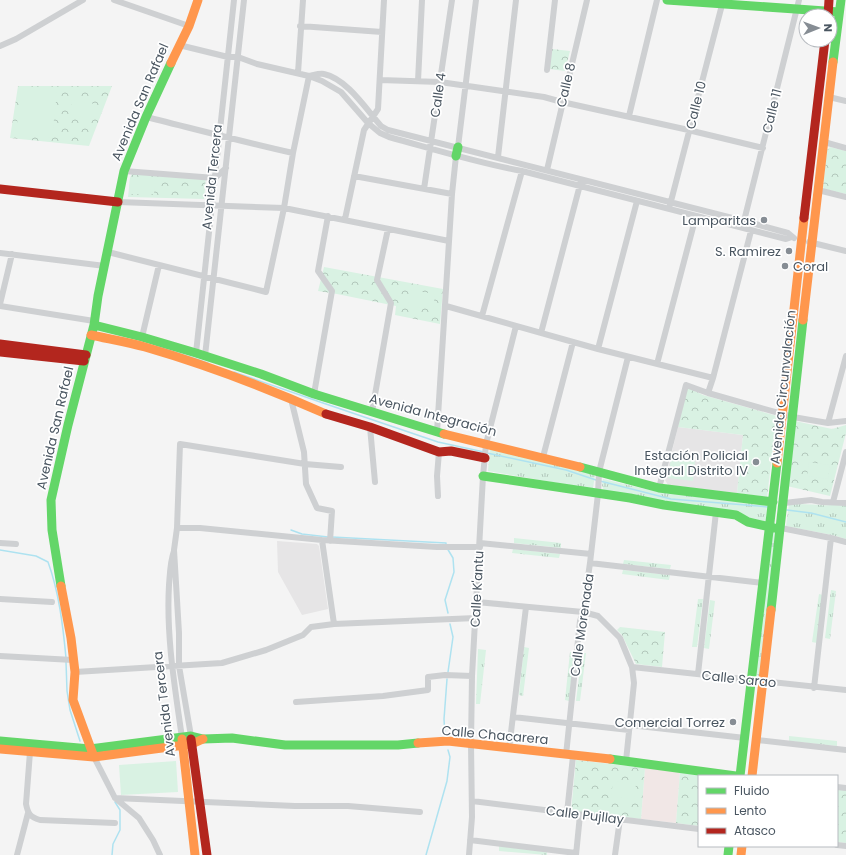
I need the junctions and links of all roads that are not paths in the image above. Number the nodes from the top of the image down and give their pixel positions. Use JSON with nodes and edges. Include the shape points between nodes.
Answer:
{"nodes":[{"id":1,"x":83,"y":0,"type":"edge"},
{"id":2,"x":114,"y":0,"type":"edge"},
{"id":3,"x":198,"y":0,"type":"edge"},
{"id":4,"x":234,"y":0,"type":"edge"},
{"id":5,"x":244,"y":0,"type":"edge"},
{"id":6,"x":303,"y":0,"type":"edge"},
{"id":7,"x":384,"y":0,"type":"edge"},
{"id":8,"x":422,"y":0,"type":"edge"},
{"id":9,"x":452,"y":0,"type":"edge"},
{"id":10,"x":476,"y":0,"type":"edge"},
{"id":11,"x":516,"y":0,"type":"edge"},
{"id":12,"x":555,"y":0,"type":"edge"},
{"id":13,"x":587,"y":0,"type":"edge"},
{"id":14,"x":657,"y":0,"type":"edge"},
{"id":15,"x":667,"y":0,"type":"edge"},
{"id":16,"x":799,"y":0,"type":"edge"},
{"id":17,"x":825,"y":0,"type":"edge"},
{"id":18,"x":829,"y":0,"type":"edge"},
{"id":19,"x":842,"y":1,"type":"edge"},
{"id":20,"x":722,"y":2,"type":"edge"},
{"id":21,"x":797,"y":10,"type":"junction"},
{"id":22,"x":843,"y":12,"type":"edge"},
{"id":23,"x":189,"y":26,"type":"junction"},
{"id":24,"x":300,"y":26,"type":"junction"},
{"id":25,"x":382,"y":32,"type":"junction"},
{"id":26,"x":179,"y":45,"type":"junction"},
{"id":27,"x":0,"y":46,"type":"edge"},
{"id":28,"x":824,"y":48,"type":"edge"},
{"id":29,"x":228,"y":57,"type":"junction"},
{"id":30,"x":238,"y":58,"type":"junction"},
{"id":31,"x":547,"y":70,"type":"dead end"},
{"id":32,"x":298,"y":73,"type":"junction"},
{"id":33,"x":309,"y":76,"type":"junction"},
{"id":34,"x":380,"y":80,"type":"junction"},
{"id":35,"x":418,"y":81,"type":"junction"},
{"id":36,"x":440,"y":82,"type":"junction"},
{"id":37,"x":466,"y":85,"type":"junction"},
{"id":38,"x":505,"y":91,"type":"junction"},
{"id":39,"x":829,"y":97,"type":"junction"},
{"id":40,"x":846,"y":101,"type":"edge"},
{"id":41,"x":562,"y":102,"type":"junction"},
{"id":42,"x":629,"y":116,"type":"junction"},
{"id":43,"x":146,"y":117,"type":"junction"},
{"id":44,"x":374,"y":117,"type":"junction"},
{"id":45,"x":368,"y":123,"type":"junction"},
{"id":46,"x":690,"y":130,"type":"junction"},
{"id":47,"x":220,"y":135,"type":"junction"},
{"id":48,"x":229,"y":139,"type":"junction"},
{"id":49,"x":431,"y":141,"type":"junction"},
{"id":50,"x":824,"y":142,"type":"junction"},
{"id":51,"x":430,"y":148,"type":"junction"},
{"id":52,"x":763,"y":148,"type":"junction"},
{"id":53,"x":846,"y":148,"type":"edge"},
{"id":54,"x":457,"y":152,"type":"junction"},
{"id":55,"x":293,"y":154,"type":"junction"},
{"id":56,"x":498,"y":157,"type":"junction"},
{"id":57,"x":226,"y":168,"type":"junction"},
{"id":58,"x":547,"y":170,"type":"junction"},
{"id":59,"x":124,"y":171,"type":"junction"},
{"id":60,"x":522,"y":171,"type":"junction"},
{"id":61,"x":354,"y":176,"type":"junction"},
{"id":62,"x":215,"y":178,"type":"junction"},
{"id":63,"x":581,"y":182,"type":"junction"},
{"id":64,"x":0,"y":189,"type":"edge"},
{"id":65,"x":424,"y":189,"type":"junction"},
{"id":66,"x":818,"y":190,"type":"junction"},
{"id":67,"x":452,"y":194,"type":"junction"},
{"id":68,"x":846,"y":197,"type":"edge"},
{"id":69,"x":637,"y":201,"type":"junction"},
{"id":70,"x":118,"y":202,"type":"junction"},
{"id":71,"x":212,"y":206,"type":"junction"},
{"id":72,"x":222,"y":206,"type":"junction"},
{"id":73,"x":670,"y":206,"type":"junction"},
{"id":74,"x":284,"y":208,"type":"junction"},
{"id":75,"x":328,"y":216,"type":"junction"},
{"id":76,"x":696,"y":216,"type":"junction"},
{"id":77,"x":345,"y":220,"type":"junction"},
{"id":78,"x":744,"y":221,"type":"junction"},
{"id":79,"x":388,"y":229,"type":"junction"},
{"id":80,"x":751,"y":231,"type":"junction"},
{"id":81,"x":797,"y":239,"type":"junction"},
{"id":82,"x":449,"y":241,"type":"junction"},
{"id":83,"x":811,"y":242,"type":"junction"},
{"id":84,"x":846,"y":251,"type":"edge"},
{"id":85,"x":108,"y":252,"type":"junction"},
{"id":86,"x":0,"y":253,"type":"edge"},
{"id":87,"x":12,"y":254,"type":"junction"},
{"id":88,"x":159,"y":265,"type":"junction"},
{"id":89,"x":105,"y":266,"type":"junction"},
{"id":90,"x":204,"y":276,"type":"junction"},
{"id":91,"x":214,"y":279,"type":"junction"},
{"id":92,"x":0,"y":305,"type":"edge"},
{"id":93,"x":446,"y":306,"type":"junction"},
{"id":94,"x":482,"y":316,"type":"junction"},
{"id":95,"x":94,"y":323,"type":"junction"},
{"id":96,"x":516,"y":326,"type":"junction"},
{"id":97,"x":541,"y":333,"type":"junction"},
{"id":98,"x":91,"y":335,"type":"junction"},
{"id":99,"x":142,"y":337,"type":"junction"},
{"id":100,"x":573,"y":342,"type":"junction"},
{"id":101,"x":0,"y":344,"type":"edge"},
{"id":102,"x":598,"y":349,"type":"junction"},
{"id":103,"x":0,"y":352,"type":"edge"},
{"id":104,"x":196,"y":353,"type":"junction"},
{"id":105,"x":205,"y":356,"type":"junction"},
{"id":106,"x":846,"y":356,"type":"edge"},
{"id":107,"x":628,"y":357,"type":"junction"},
{"id":108,"x":85,"y":358,"type":"junction"},
{"id":109,"x":657,"y":364,"type":"junction"},
{"id":110,"x":713,"y":378,"type":"junction"},
{"id":111,"x":708,"y":393,"type":"junction"},
{"id":112,"x":314,"y":394,"type":"junction"},
{"id":113,"x":291,"y":399,"type":"junction"},
{"id":114,"x":372,"y":412,"type":"junction"},
{"id":115,"x":783,"y":414,"type":"junction"},
{"id":116,"x":793,"y":417,"type":"junction"},
{"id":117,"x":846,"y":421,"type":"edge"},
{"id":118,"x":828,"y":423,"type":"junction"},
{"id":119,"x":370,"y":427,"type":"junction"},
{"id":120,"x":437,"y":432,"type":"junction"},
{"id":121,"x":439,"y":452,"type":"junction"},
{"id":122,"x":485,"y":452,"type":"junction"},
{"id":123,"x":846,"y":452,"type":"edge"},
{"id":124,"x":543,"y":457,"type":"junction"},
{"id":125,"x":305,"y":464,"type":"junction"},
{"id":126,"x":341,"y":467,"type":"dead end"},
{"id":127,"x":599,"y":472,"type":"junction"},
{"id":128,"x":483,"y":476,"type":"junction"},
{"id":129,"x":375,"y":482,"type":"dead end"},
{"id":130,"x":659,"y":488,"type":"junction"},
{"id":131,"x":598,"y":494,"type":"junction"},
{"id":132,"x":438,"y":496,"type":"dead end"},
{"id":133,"x":833,"y":502,"type":"junction"},
{"id":134,"x":846,"y":503,"type":"edge"},
{"id":135,"x":772,"y":506,"type":"junction"},
{"id":136,"x":783,"y":507,"type":"junction"},
{"id":137,"x":716,"y":512,"type":"junction"},
{"id":138,"x":769,"y":527,"type":"junction"},
{"id":139,"x":177,"y":528,"type":"junction"},
{"id":140,"x":781,"y":528,"type":"junction"},
{"id":141,"x":832,"y":538,"type":"junction"},
{"id":142,"x":322,"y":540,"type":"junction"},
{"id":143,"x":330,"y":540,"type":"junction"},
{"id":144,"x":846,"y":542,"type":"edge"},
{"id":145,"x":0,"y":543,"type":"edge"},
{"id":146,"x":16,"y":544,"type":"dead end"},
{"id":147,"x":480,"y":545,"type":"junction"},
{"id":148,"x":174,"y":550,"type":"junction"},
{"id":149,"x":591,"y":554,"type":"junction"},
{"id":150,"x":590,"y":562,"type":"junction"},
{"id":151,"x":709,"y":576,"type":"junction"},
{"id":152,"x":763,"y":583,"type":"junction"},
{"id":153,"x":0,"y":599,"type":"edge"},
{"id":154,"x":52,"y":602,"type":"dead end"},
{"id":155,"x":477,"y":602,"type":"junction"},
{"id":156,"x":526,"y":607,"type":"junction"},
{"id":157,"x":583,"y":612,"type":"junction"},
{"id":158,"x":476,"y":618,"type":"junction"},
{"id":159,"x":334,"y":624,"type":"junction"},
{"id":160,"x":0,"y":656,"type":"edge"},
{"id":161,"x":74,"y":660,"type":"junction"},
{"id":162,"x":171,"y":665,"type":"junction"},
{"id":163,"x":179,"y":666,"type":"junction"},
{"id":164,"x":632,"y":667,"type":"junction"},
{"id":165,"x":75,"y":672,"type":"junction"},
{"id":166,"x":698,"y":674,"type":"junction"},
{"id":167,"x":472,"y":676,"type":"junction"},
{"id":168,"x":751,"y":680,"type":"junction"},
{"id":169,"x":763,"y":681,"type":"junction"},
{"id":170,"x":814,"y":688,"type":"junction"},
{"id":171,"x":846,"y":690,"type":"edge"},
{"id":172,"x":296,"y":702,"type":"dead end"},
{"id":173,"x":513,"y":717,"type":"junction"},
{"id":174,"x":570,"y":723,"type":"junction"},
{"id":175,"x":630,"y":728,"type":"junction"},
{"id":176,"x":745,"y":738,"type":"junction"},
{"id":177,"x":756,"y":740,"type":"junction"},
{"id":178,"x":0,"y":741,"type":"edge"},
{"id":179,"x":187,"y":741,"type":"junction"},
{"id":180,"x":471,"y":744,"type":"junction"},
{"id":181,"x":0,"y":749,"type":"edge"},
{"id":182,"x":509,"y":749,"type":"junction"},
{"id":183,"x":846,"y":750,"type":"edge"},
{"id":184,"x":30,"y":752,"type":"junction"},
{"id":185,"x":92,"y":753,"type":"junction"},
{"id":186,"x":570,"y":755,"type":"junction"},
{"id":187,"x":626,"y":761,"type":"junction"},
{"id":188,"x":729,"y":775,"type":"edge"},
{"id":189,"x":740,"y":775,"type":"edge"},
{"id":190,"x":752,"y":775,"type":"edge"},
{"id":191,"x":115,"y":798,"type":"junction"},
{"id":192,"x":472,"y":801,"type":"junction"},
{"id":193,"x":189,"y":802,"type":"junction"},
{"id":194,"x":200,"y":802,"type":"junction"},
{"id":195,"x":420,"y":812,"type":"dead end"},
{"id":196,"x":28,"y":813,"type":"junction"},
{"id":197,"x":567,"y":813,"type":"junction"},
{"id":198,"x":580,"y":815,"type":"junction"},
{"id":199,"x":620,"y":819,"type":"junction"},
{"id":200,"x":115,"y":823,"type":"dead end"},
{"id":201,"x":698,"y":829,"type":"edge"},
{"id":202,"x":470,"y":840,"type":"junction"},
{"id":203,"x":576,"y":854,"type":"edge"},
{"id":204,"x":17,"y":855,"type":"edge"},
{"id":205,"x":160,"y":855,"type":"edge"},
{"id":206,"x":195,"y":855,"type":"edge"},
{"id":207,"x":207,"y":855,"type":"edge"},
{"id":208,"x":469,"y":855,"type":"edge"},
{"id":209,"x":615,"y":855,"type":"edge"}],
"edges":[{"from":1,"to":27,"type":"street"},
{"from":2,"to":23,"type":"street"},
{"from":3,"to":23,"type":"street","name":"Avenida San Rafael"},
{"from":4,"to":29,"type":"street","name":"Avenida Tercera"},
{"from":5,"to":30,"type":"street","name":"Avenida Tercera"},
{"from":6,"to":24,"type":"street"},
{"from":7,"to":25,"type":"street"},
{"from":8,"to":35,"type":"street"},
{"from":9,"to":36,"type":"street","name":"Calle 4"},
{"from":10,"to":37,"type":"street"},
{"from":11,"to":38,"type":"street"},
{"from":12,"to":31,"type":"street"},
{"from":13,"to":41,"type":"street","name":"Calle 8"},
{"from":14,"to":42,"type":"street"},
{"from":15,"to":20,"type":"street"},
{"from":16,"to":21,"type":"street","name":"Calle 11"},
{"from":17,"to":18,"type":"street"},
{"from":18,"to":19,"type":"street"},
{"from":19,"to":22,"type":"street","name":"Avenida Circunvalación"},
{"from":20,"to":21,"type":"street"},
{"from":20,"to":46,"type":"street","name":"Calle 10"},
{"from":21,"to":52,"type":"street","name":"Calle 11"},
{"from":22,"to":39,"type":"street","name":"Avenida Circunvalación"},
{"from":23,"to":26,"type":"street","name":"Avenida San Rafael"},
{"from":24,"to":25,"type":"street"},
{"from":24,"to":32,"type":"street"},
{"from":25,"to":34,"type":"street"},
{"from":26,"to":29,"type":"street"},
{"from":26,"to":43,"type":"street","name":"Avenida San Rafael"},
{"from":28,"to":81,"type":"street","name":"Avenida Circunvalación"},
{"from":29,"to":30,"type":"street"},
{"from":29,"to":47,"type":"street","name":"Avenida Tercera"},
{"from":30,"to":32,"type":"street"},
{"from":30,"to":48,"type":"street","name":"Avenida Tercera"},
{"from":32,"to":33,"type":"street"},
{"from":33,"to":44,"type":"street","via":[[322,74],[340,81]]},
{"from":33,"to":45,"type":"street","via":[[341,92]]},
{"from":33,"to":55,"type":"street"},
{"from":34,"to":35,"type":"street"},
{"from":34,"to":44,"type":"street","via":[[378,109]]},
{"from":35,"to":36,"type":"street"},
{"from":36,"to":37,"type":"street"},
{"from":36,"to":49,"type":"street","name":"Calle 4"},
{"from":37,"to":38,"type":"street"},
{"from":37,"to":54,"type":"street"},
{"from":38,"to":41,"type":"street"},
{"from":38,"to":56,"type":"street"},
{"from":39,"to":40,"type":"street"},
{"from":39,"to":50,"type":"street","name":"Avenida Circunvalación"},
{"from":41,"to":42,"type":"street"},
{"from":41,"to":58,"type":"street","name":"Calle 8"},
{"from":42,"to":46,"type":"street"},
{"from":43,"to":47,"type":"street"},
{"from":43,"to":59,"type":"street","name":"Avenida San Rafael"},
{"from":44,"to":45,"type":"street"},
{"from":44,"to":49,"type":"street","via":[[388,130]]},
{"from":45,"to":51,"type":"street","via":[[389,137]]},
{"from":45,"to":61,"type":"street","via":[[364,130]]},
{"from":46,"to":52,"type":"street"},
{"from":46,"to":73,"type":"street","name":"Calle 10"},
{"from":47,"to":48,"type":"street"},
{"from":47,"to":62,"type":"street","name":"Avenida Tercera"},
{"from":48,"to":55,"type":"street"},
{"from":48,"to":57,"type":"street","name":"Avenida Tercera"},
{"from":49,"to":51,"type":"street","name":"Calle 4"},
{"from":49,"to":54,"type":"street"},
{"from":50,"to":53,"type":"street"},
{"from":50,"to":66,"type":"street","name":"Avenida Circunvalación"},
{"from":51,"to":54,"type":"street"},
{"from":51,"to":65,"type":"street","name":"Calle 4"},
{"from":52,"to":78,"type":"street","name":"Calle 11"},
{"from":54,"to":56,"type":"street"},
{"from":54,"to":60,"type":"street","via":[[495,166]]},
{"from":54,"to":67,"type":"street"},
{"from":55,"to":74,"type":"street"},
{"from":56,"to":58,"type":"street"},
{"from":57,"to":62,"type":"street"},
{"from":57,"to":72,"type":"street","name":"Avenida Tercera"},
{"from":58,"to":63,"type":"street"},
{"from":59,"to":62,"type":"street"},
{"from":59,"to":70,"type":"street","name":"Avenida San Rafael"},
{"from":60,"to":63,"type":"street"},
{"from":60,"to":94,"type":"street"},
{"from":61,"to":65,"type":"street"},
{"from":61,"to":77,"type":"street"},
{"from":62,"to":71,"type":"street","name":"Avenida Tercera"},
{"from":63,"to":69,"type":"street"},
{"from":63,"to":73,"type":"street","via":[[612,188]]},
{"from":63,"to":97,"type":"street"},
{"from":64,"to":70,"type":"street"},
{"from":65,"to":67,"type":"street"},
{"from":66,"to":68,"type":"street"},
{"from":66,"to":83,"type":"street","name":"Avenida Circunvalación"},
{"from":67,"to":82,"type":"street"},
{"from":69,"to":73,"type":"street"},
{"from":69,"to":102,"type":"street"},
{"from":70,"to":71,"type":"street"},
{"from":70,"to":85,"type":"street","name":"Avenida San Rafael"},
{"from":71,"to":72,"type":"street"},
{"from":71,"to":90,"type":"street","name":"Avenida Tercera"},
{"from":72,"to":74,"type":"street"},
{"from":72,"to":91,"type":"street","name":"Avenida Tercera"},
{"from":73,"to":76,"type":"street"},
{"from":73,"to":78,"type":"street"},
{"from":74,"to":75,"type":"street"},
{"from":74,"to":91,"type":"street","via":[[266,292]]},
{"from":75,"to":77,"type":"street"},
{"from":75,"to":112,"type":"street","via":[[318,271],[332,291]]},
{"from":76,"to":80,"type":"street"},
{"from":76,"to":109,"type":"street"},
{"from":77,"to":79,"type":"street"},
{"from":78,"to":81,"type":"street","via":[[788,233]]},
{"from":79,"to":82,"type":"street"},
{"from":79,"to":114,"type":"street","via":[[376,280],[391,303]]},
{"from":80,"to":81,"type":"street"},
{"from":80,"to":110,"type":"street"},
{"from":81,"to":83,"type":"street"},
{"from":81,"to":115,"type":"street","name":"Avenida Circunvalación"},
{"from":82,"to":93,"type":"street"},
{"from":83,"to":84,"type":"street"},
{"from":83,"to":116,"type":"street","name":"Avenida Circunvalación"},
{"from":85,"to":88,"type":"street"},
{"from":85,"to":89,"type":"street","name":"Avenida San Rafael"},
{"from":86,"to":87,"type":"street"},
{"from":87,"to":89,"type":"street"},
{"from":87,"to":92,"type":"street"},
{"from":88,"to":90,"type":"street"},
{"from":88,"to":99,"type":"street"},
{"from":89,"to":95,"type":"street","name":"Avenida San Rafael"},
{"from":90,"to":91,"type":"street"},
{"from":90,"to":104,"type":"street","name":"Avenida Tercera"},
{"from":91,"to":105,"type":"street","name":"Avenida Tercera"},
{"from":92,"to":95,"type":"street"},
{"from":93,"to":94,"type":"street"},
{"from":93,"to":120,"type":"street"},
{"from":94,"to":96,"type":"street"},
{"from":95,"to":98,"type":"street","name":"Avenida San Rafael"},
{"from":95,"to":99,"type":"street","name":"Avenida Integración"},
{"from":96,"to":97,"type":"street"},
{"from":96,"to":122,"type":"street","name":"Calle K'antu"},
{"from":97,"to":100,"type":"street"},
{"from":98,"to":108,"type":"street","name":"Avenida San Rafael"},
{"from":98,"to":113,"type":"street","name":"Avenida Integración","via":[[144,347],[228,374]]},
{"from":99,"to":104,"type":"street","name":"Avenida Integración"},
{"from":100,"to":102,"type":"street"},
{"from":100,"to":124,"type":"street"},
{"from":101,"to":108,"type":"street"},
{"from":102,"to":107,"type":"street"},
{"from":103,"to":108,"type":"street"},
{"from":104,"to":105,"type":"street","name":"Avenida Integración"},
{"from":105,"to":112,"type":"street","name":"Avenida Integración"},
{"from":106,"to":118,"type":"street"},
{"from":107,"to":109,"type":"street"},
{"from":107,"to":127,"type":"street","name":"Calle Morenada"},
{"from":108,"to":161,"type":"street","name":"Avenida San Rafael","via":[[51,500],[55,552]]},
{"from":109,"to":110,"type":"street"},
{"from":110,"to":111,"type":"street"},
{"from":111,"to":115,"type":"street"},
{"from":111,"to":130,"type":"street","via":[[686,385]]},
{"from":112,"to":114,"type":"street","name":"Avenida Integración"},
{"from":113,"to":119,"type":"street","name":"Avenida Integración","via":[[326,414]]},
{"from":113,"to":125,"type":"street"},
{"from":114,"to":120,"type":"street","name":"Avenida Integración"},
{"from":115,"to":116,"type":"street"},
{"from":115,"to":135,"type":"street","name":"Avenida Circunvalación"},
{"from":116,"to":118,"type":"street"},
{"from":116,"to":136,"type":"street","name":"Avenida Circunvalación"},
{"from":117,"to":118,"type":"street"},
{"from":119,"to":121,"type":"street","name":"Avenida Integración"},
{"from":119,"to":129,"type":"street"},
{"from":120,"to":122,"type":"street","name":"Avenida Integración"},
{"from":121,"to":122,"type":"street","name":"Avenida Integración"},
{"from":121,"to":132,"type":"street"},
{"from":122,"to":124,"type":"street","name":"Avenida Integración"},
{"from":122,"to":128,"type":"street","name":"Calle K'antu"},
{"from":123,"to":133,"type":"street"},
{"from":124,"to":127,"type":"street","name":"Avenida Integración"},
{"from":125,"to":126,"type":"street"},
{"from":125,"to":139,"type":"street","name":"Avenida Tercera","via":[[180,444]]},
{"from":125,"to":143,"type":"street","via":[[306,484],[317,508],[332,511]]},
{"from":127,"to":130,"type":"street","name":"Avenida Integración"},
{"from":127,"to":131,"type":"street","name":"Calle Morenada"},
{"from":128,"to":131,"type":"street"},
{"from":128,"to":147,"type":"street","name":"Calle K'antu"},
{"from":130,"to":135,"type":"street","name":"Avenida Integración"},
{"from":131,"to":137,"type":"street"},
{"from":131,"to":149,"type":"street","name":"Calle Morenada"},
{"from":133,"to":134,"type":"street"},
{"from":133,"to":136,"type":"street","via":[[811,500]]},
{"from":135,"to":138,"type":"street","name":"Avenida Circunvalación"},
{"from":136,"to":140,"type":"street","name":"Avenida Circunvalación"},
{"from":137,"to":138,"type":"street","via":[[736,515],[748,522]]},
{"from":137,"to":151,"type":"street"},
{"from":138,"to":140,"type":"street"},
{"from":138,"to":152,"type":"street","name":"Avenida Circunvalación"},
{"from":139,"to":142,"type":"street"},
{"from":139,"to":148,"type":"street","name":"Avenida Tercera"},
{"from":140,"to":141,"type":"street"},
{"from":140,"to":169,"type":"street","name":"Avenida Circunvalación"},
{"from":141,"to":144,"type":"street"},
{"from":141,"to":170,"type":"street"},
{"from":142,"to":143,"type":"street"},
{"from":142,"to":159,"type":"street"},
{"from":143,"to":147,"type":"street","via":[[437,547]]},
{"from":145,"to":146,"type":"street"},
{"from":147,"to":149,"type":"street"},
{"from":147,"to":155,"type":"street","name":"Calle K'antu"},
{"from":148,"to":162,"type":"street","name":"Avenida Tercera","via":[[168,598]]},
{"from":148,"to":163,"type":"street","name":"Avenida Tercera"},
{"from":149,"to":150,"type":"street","name":"Calle Morenada"},
{"from":150,"to":151,"type":"street"},
{"from":150,"to":157,"type":"street","name":"Calle Morenada"},
{"from":151,"to":152,"type":"street"},
{"from":151,"to":166,"type":"street"},
{"from":152,"to":168,"type":"street","name":"Avenida Circunvalación"},
{"from":153,"to":154,"type":"street"},
{"from":155,"to":156,"type":"street"},
{"from":155,"to":158,"type":"street","name":"Calle K'antu"},
{"from":156,"to":157,"type":"street"},
{"from":156,"to":173,"type":"street"},
{"from":157,"to":164,"type":"street","via":[[598,616],[620,638]]},
{"from":157,"to":174,"type":"street","name":"Calle Morenada"},
{"from":158,"to":159,"type":"street"},
{"from":158,"to":167,"type":"street","name":"Calle K'antu"},
{"from":159,"to":163,"type":"street","via":[[311,627],[303,635],[266,650],[222,663]]},
{"from":160,"to":161,"type":"street"},
{"from":161,"to":165,"type":"street","name":"Avenida San Rafael"},
{"from":162,"to":163,"type":"street"},
{"from":162,"to":165,"type":"street"},
{"from":162,"to":179,"type":"street","name":"Avenida Tercera"},
{"from":163,"to":179,"type":"street","name":"Avenida Tercera"},
{"from":164,"to":166,"type":"street","name":"Calle Sarao"},
{"from":164,"to":175,"type":"street","via":[[634,683]]},
{"from":165,"to":185,"type":"street","name":"Avenida San Rafael","via":[[73,700]]},
{"from":166,"to":168,"type":"street","name":"Calle Sarao"},
{"from":167,"to":172,"type":"street","via":[[428,677],[428,690]]},
{"from":167,"to":180,"type":"street","name":"Calle K'antu"},
{"from":168,"to":169,"type":"street","name":"Calle Sarao"},
{"from":168,"to":176,"type":"street","name":"Avenida Circunvalación"},
{"from":169,"to":170,"type":"street","name":"Calle Sarao"},
{"from":169,"to":177,"type":"street","name":"Avenida Circunvalación"},
{"from":170,"to":171,"type":"street","name":"Calle Sarao"},
{"from":173,"to":174,"type":"street"},
{"from":173,"to":182,"type":"street"},
{"from":174,"to":175,"type":"street"},
{"from":174,"to":186,"type":"street","name":"Calle Morenada"},
{"from":175,"to":176,"type":"street"},
{"from":175,"to":187,"type":"street"},
{"from":176,"to":189,"type":"street","name":"Avenida Circunvalación"},
{"from":177,"to":183,"type":"street"},
{"from":177,"to":190,"type":"street","name":"Avenida Circunvalación"},
{"from":178,"to":185,"type":"street"},
{"from":179,"to":180,"type":"street","name":"Calle Chacarera","via":[[232,738],[285,745],[398,745],[448,741]]},
{"from":179,"to":185,"type":"street"},
{"from":179,"to":193,"type":"street","name":"Avenida Tercera"},
{"from":179,"to":194,"type":"street","name":"Avenida Tercera"},
{"from":180,"to":182,"type":"street","name":"Calle Chacarera"},
{"from":180,"to":192,"type":"street","name":"Calle K'antu"},
{"from":181,"to":184,"type":"street"},
{"from":182,"to":186,"type":"street","name":"Calle Chacarera"},
{"from":184,"to":185,"type":"street"},
{"from":184,"to":196,"type":"street","via":[[26,804]]},
{"from":185,"to":191,"type":"street","name":"Avenida San Rafael"},
{"from":186,"to":187,"type":"street","name":"Calle Chacarera"},
{"from":186,"to":197,"type":"street","name":"Calle Morenada"},
{"from":187,"to":188,"type":"street","name":"Calle Chacarera"},
{"from":191,"to":193,"type":"street"},
{"from":191,"to":205,"type":"street","name":"Avenida San Rafael","via":[[139,818]]},
{"from":192,"to":197,"type":"street","name":"Calle Pujllay"},
{"from":192,"to":202,"type":"street","name":"Calle K'antu"},
{"from":193,"to":194,"type":"street"},
{"from":193,"to":206,"type":"street","name":"Avenida Tercera"},
{"from":194,"to":195,"type":"street","via":[[348,806]]},
{"from":194,"to":207,"type":"street","name":"Avenida Tercera"},
{"from":196,"to":200,"type":"street","via":[[32,818],[40,820]]},
{"from":196,"to":204,"type":"street"},
{"from":197,"to":198,"type":"street","name":"Calle Pujllay"},
{"from":198,"to":199,"type":"street","name":"Calle Pujllay"},
{"from":198,"to":203,"type":"street"},
{"from":199,"to":201,"type":"street","name":"Calle Pujllay"},
{"from":199,"to":209,"type":"street"},
{"from":202,"to":203,"type":"street"},
{"from":202,"to":208,"type":"street","name":"Calle K'antu"}]}
